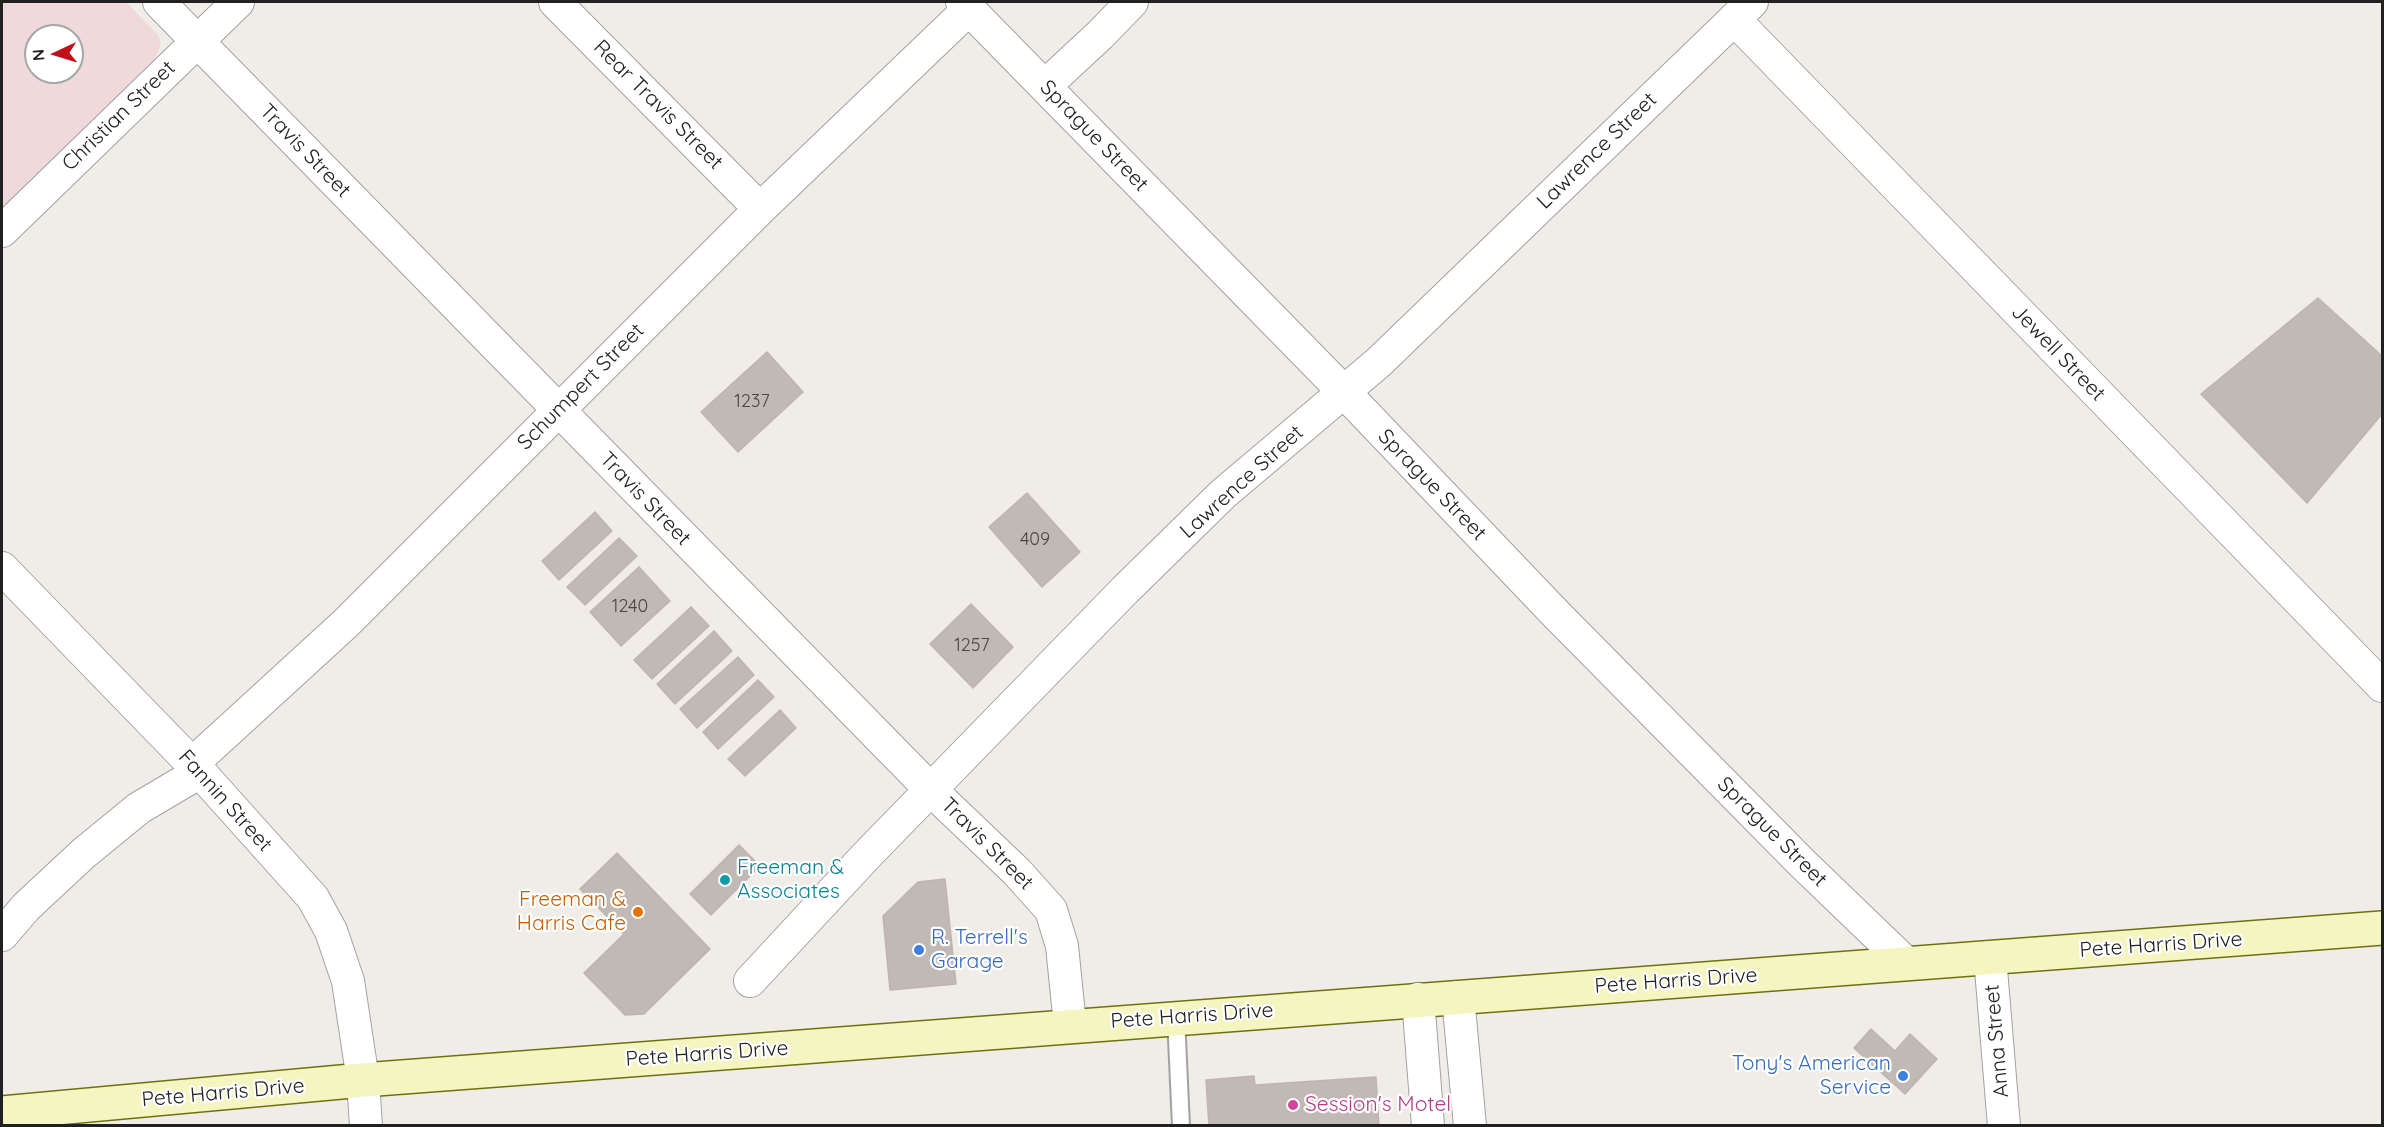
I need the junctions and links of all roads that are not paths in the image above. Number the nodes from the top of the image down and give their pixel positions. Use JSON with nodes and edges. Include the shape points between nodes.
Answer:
{"nodes":[{"id":1,"x":159,"y":2,"type":"edge"},
{"id":2,"x":238,"y":2,"type":"edge"},
{"id":3,"x":555,"y":2,"type":"edge"},
{"id":4,"x":1131,"y":2,"type":"edge"},
{"id":5,"x":965,"y":5,"type":"edge"},
{"id":6,"x":1743,"y":10,"type":"edge"},
{"id":7,"x":197,"y":40,"type":"junction"},
{"id":8,"x":1045,"y":86,"type":"junction"},
{"id":9,"x":760,"y":209,"type":"junction"},
{"id":10,"x":2,"y":231,"type":"edge"},
{"id":11,"x":1344,"y":392,"type":"junction"},
{"id":12,"x":558,"y":410,"type":"junction"},
{"id":13,"x":2,"y":568,"type":"edge"},
{"id":14,"x":2382,"y":686,"type":"edge"},
{"id":15,"x":196,"y":768,"type":"junction"},
{"id":16,"x":931,"y":790,"type":"junction"},
{"id":17,"x":2382,"y":928,"type":"edge"},
{"id":18,"x":2,"y":935,"type":"edge"},
{"id":19,"x":1990,"y":957,"type":"junction"},
{"id":20,"x":1907,"y":964,"type":"junction"},
{"id":21,"x":750,"y":981,"type":"dead end"},
{"id":22,"x":1458,"y":996,"type":"junction"},
{"id":23,"x":1419,"y":999,"type":"junction"},
{"id":24,"x":1176,"y":1017,"type":"junction"},
{"id":25,"x":1070,"y":1025,"type":"junction"},
{"id":26,"x":363,"y":1080,"type":"junction"},
{"id":27,"x":2,"y":1113,"type":"edge"},
{"id":28,"x":366,"y":1125,"type":"edge"},
{"id":29,"x":1181,"y":1125,"type":"edge"},
{"id":30,"x":1428,"y":1125,"type":"edge"},
{"id":31,"x":1470,"y":1125,"type":"edge"},
{"id":32,"x":2004,"y":1125,"type":"edge"}],
"edges":[{"from":1,"to":7,"type":"street","name":"Travis Street"},
{"from":2,"to":7,"type":"street","name":"Christian Street"},
{"from":3,"to":9,"type":"street","name":"Rear Travis Street"},
{"from":4,"to":8,"type":"street"},
{"from":5,"to":8,"type":"street","name":"Sprague Street"},
{"from":5,"to":9,"type":"street","name":"Schumpert Street"},
{"from":6,"to":11,"type":"street","name":"Lawrence Street"},
{"from":6,"to":14,"type":"street","name":"Jewell Street"},
{"from":7,"to":10,"type":"street","name":"Christian Street"},
{"from":7,"to":12,"type":"street","name":"Travis Street"},
{"from":8,"to":11,"type":"street","name":"Sprague Street"},
{"from":9,"to":12,"type":"street","name":"Schumpert Street"},
{"from":11,"to":16,"type":"street","name":"Lawrence Street","via":[[1223,494]]},
{"from":11,"to":20,"type":"street","name":"Sprague Street","via":[[1745,806]]},
{"from":12,"to":15,"type":"street","name":"Schumpert Street"},
{"from":12,"to":16,"type":"street","name":"Travis Street"},
{"from":13,"to":15,"type":"street","name":"Fannin Street"},
{"from":15,"to":18,"type":"street","name":"Schumpert Street","via":[[139,808],[59,876]]},
{"from":15,"to":26,"type":"street","name":"Fannin Street","via":[[313,898],[332,931],[348,981]]},
{"from":16,"to":21,"type":"street","name":"Lawrence Street"},
{"from":16,"to":25,"type":"street","name":"Travis Street","via":[[1051,910],[1062,946]]},
{"from":17,"to":19,"type":"main road","name":"Pete Harris Drive"},
{"from":19,"to":20,"type":"main road","name":"Pete Harris Drive"},
{"from":19,"to":32,"type":"street","name":"Anna Street"},
{"from":20,"to":22,"type":"main road","name":"Pete Harris Drive"},
{"from":22,"to":23,"type":"main road","name":"Pete Harris Drive"},
{"from":22,"to":31,"type":"street"},
{"from":23,"to":24,"type":"main road","name":"Pete Harris Drive"},
{"from":23,"to":30,"type":"street"},
{"from":24,"to":25,"type":"main road","name":"Pete Harris Drive"},
{"from":24,"to":29,"type":"lane"},
{"from":25,"to":26,"type":"main road","name":"Pete Harris Drive"},
{"from":26,"to":27,"type":"main road","name":"Pete Harris Drive"},
{"from":26,"to":28,"type":"street","name":"Fannin Street"}]}
